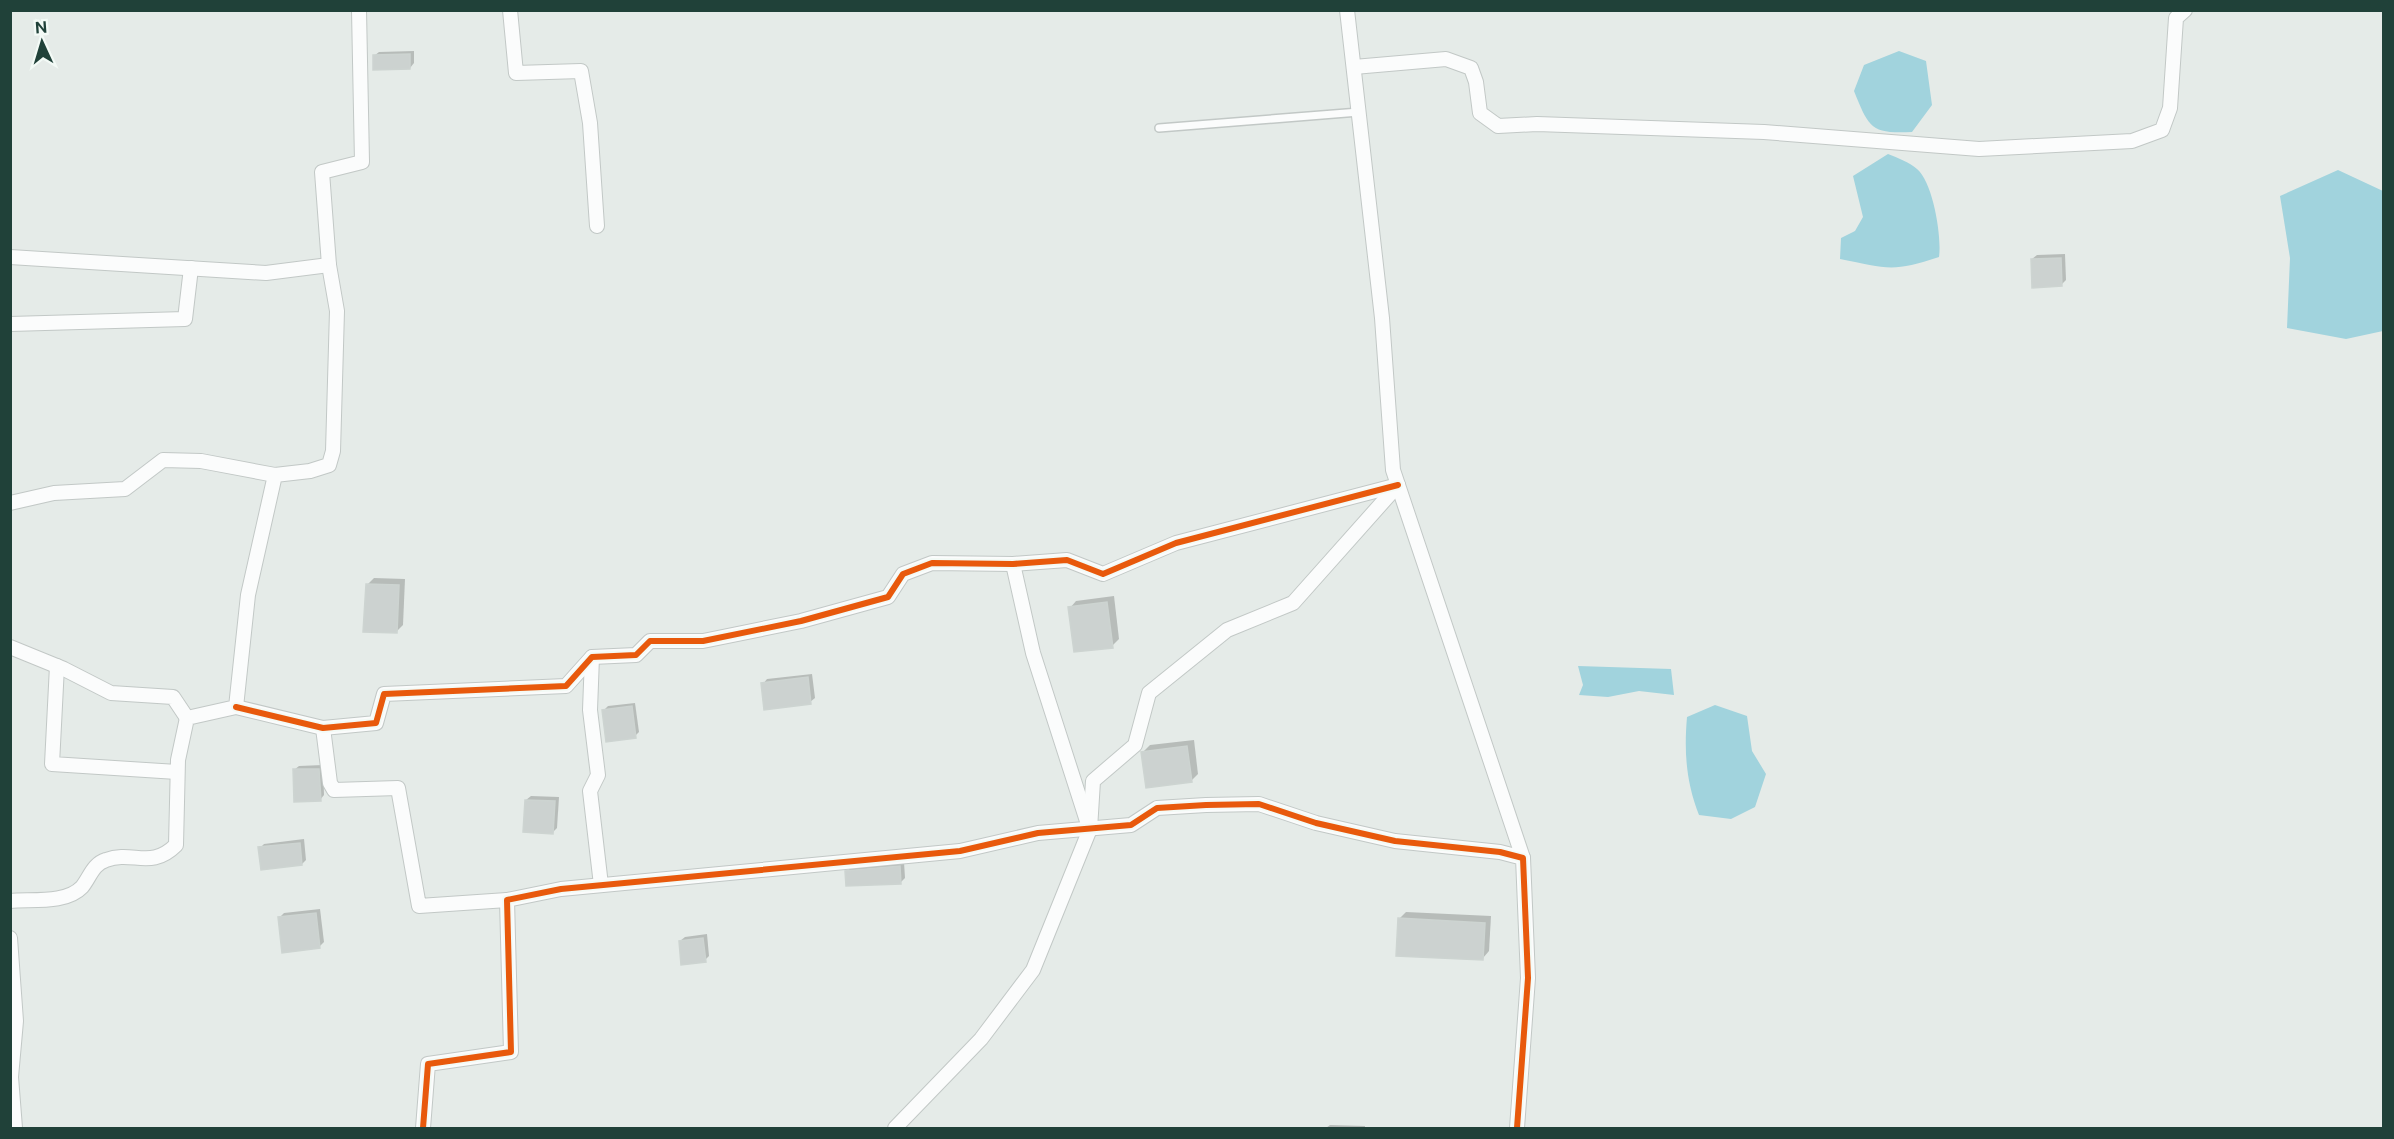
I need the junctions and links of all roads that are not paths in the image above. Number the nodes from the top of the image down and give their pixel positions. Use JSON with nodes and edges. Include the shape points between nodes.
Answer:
{"nodes":[{"id":1,"x":359,"y":10,"type":"edge"},
{"id":2,"x":510,"y":10,"type":"edge"},
{"id":3,"x":1347,"y":10,"type":"edge"},
{"id":4,"x":2185,"y":10,"type":"edge"},
{"id":5,"x":1354,"y":67,"type":"junction"},
{"id":6,"x":1359,"y":112,"type":"junction"},
{"id":7,"x":1159,"y":128,"type":"dead end"},
{"id":8,"x":597,"y":226,"type":"dead end"},
{"id":9,"x":10,"y":257,"type":"edge"},
{"id":10,"x":329,"y":265,"type":"junction"},
{"id":11,"x":191,"y":268,"type":"junction"},
{"id":12,"x":10,"y":324,"type":"edge"},
{"id":13,"x":275,"y":475,"type":"junction"},
{"id":14,"x":1398,"y":485,"type":"junction"},
{"id":15,"x":10,"y":503,"type":"edge"},
{"id":16,"x":1013,"y":564,"type":"junction"},
{"id":17,"x":10,"y":647,"type":"edge"},
{"id":18,"x":592,"y":657,"type":"junction"},
{"id":19,"x":57,"y":666,"type":"junction"},
{"id":20,"x":236,"y":707,"type":"junction"},
{"id":21,"x":187,"y":718,"type":"junction"},
{"id":22,"x":323,"y":728,"type":"junction"},
{"id":23,"x":177,"y":772,"type":"junction"},
{"id":24,"x":1090,"y":829,"type":"junction"},
{"id":25,"x":1523,"y":858,"type":"junction"},
{"id":26,"x":601,"y":885,"type":"junction"},
{"id":27,"x":507,"y":900,"type":"junction"},
{"id":28,"x":10,"y":901,"type":"edge"},
{"id":29,"x":10,"y":938,"type":"edge"},
{"id":30,"x":15,"y":1128,"type":"edge"},
{"id":31,"x":423,"y":1128,"type":"edge"},
{"id":32,"x":895,"y":1128,"type":"edge"},
{"id":33,"x":1517,"y":1128,"type":"edge"}],
"edges":[{"from":1,"to":10,"type":"street","via":[[362,162],[322,172]]},
{"from":2,"to":8,"type":"street","via":[[516,73],[581,71],[590,123]]},
{"from":3,"to":5,"type":"street"},
{"from":4,"to":5,"type":"street","via":[[2176,18],[2170,108],[2162,130],[2132,141],[1979,148],[1764,132],[1498,126],[1480,113],[1471,68],[1446,59]]},
{"from":5,"to":6,"type":"street"},
{"from":6,"to":7,"type":"lane"},
{"from":6,"to":14,"type":"street","via":[[1383,318],[1393,470]]},
{"from":9,"to":11,"type":"street"},
{"from":10,"to":11,"type":"street","via":[[266,273]]},
{"from":10,"to":13,"type":"street","via":[[337,311],[333,451],[329,465]]},
{"from":11,"to":12,"type":"street","via":[[185,319]]},
{"from":13,"to":15,"type":"street","via":[[201,461],[163,460],[124,489],[54,493]]},
{"from":13,"to":20,"type":"street","via":[[248,596]]},
{"from":14,"to":16,"type":"street","via":[[1176,543],[1102,574],[1067,560]]},
{"from":14,"to":24,"type":"street","via":[[1293,603],[1227,630],[1149,693],[1135,746],[1093,781]]},
{"from":14,"to":25,"type":"street"},
{"from":16,"to":18,"type":"street","via":[[932,563],[903,574],[888,597],[801,621],[703,641],[650,641],[636,655]]},
{"from":16,"to":24,"type":"street","via":[[1033,653]]},
{"from":17,"to":19,"type":"street"},
{"from":18,"to":22,"type":"street","via":[[566,686],[384,694],[376,723]]},
{"from":18,"to":26,"type":"street","via":[[590,710],[598,775],[590,791]]},
{"from":19,"to":21,"type":"street","via":[[111,693],[173,697]]},
{"from":19,"to":23,"type":"street","via":[[52,764]]},
{"from":20,"to":21,"type":"street"},
{"from":20,"to":22,"type":"street"},
{"from":21,"to":23,"type":"street"},
{"from":22,"to":27,"type":"street","via":[[334,790],[398,788],[419,906]]},
{"from":23,"to":28,"type":"street","via":[[176,846],[168,854],[156,859],[108,859],[97,864],[81,888],[66,897]]},
{"from":24,"to":25,"type":"street","via":[[1131,825],[1157,808],[1259,804],[1316,823],[1395,841]]},
{"from":24,"to":26,"type":"street","via":[[1038,833],[960,851]]},
{"from":24,"to":32,"type":"street","via":[[1033,970],[981,1039]]},
{"from":25,"to":33,"type":"street","via":[[1528,978]]},
{"from":26,"to":27,"type":"street"},
{"from":27,"to":31,"type":"street","via":[[511,1052],[428,1064]]},
{"from":29,"to":30,"type":"street","via":[[16,1020],[11,1077]]}]}
